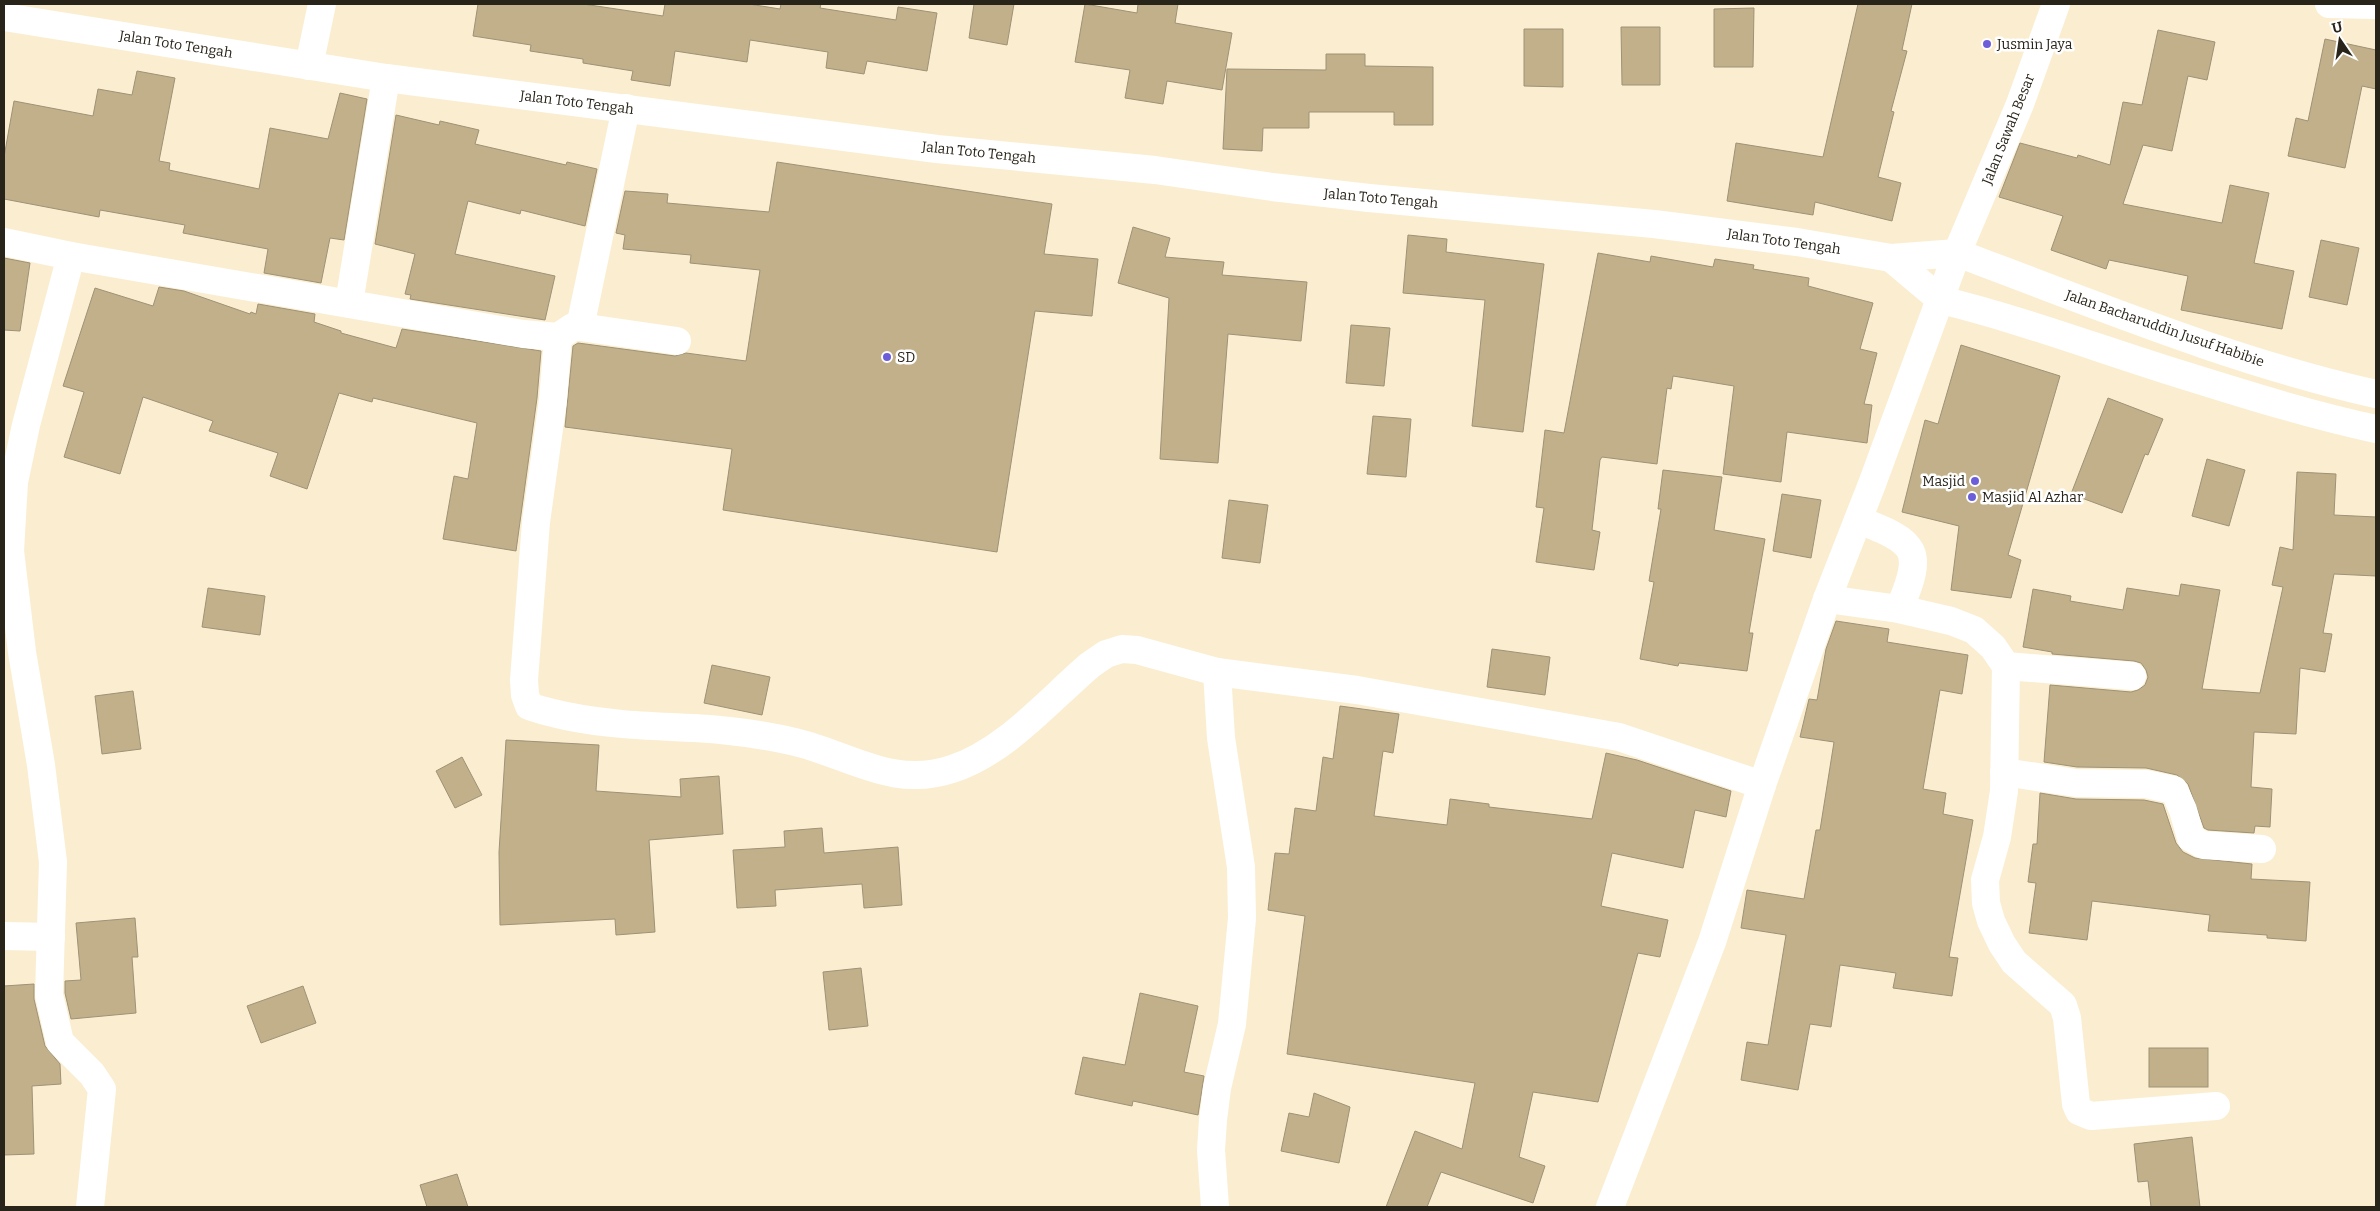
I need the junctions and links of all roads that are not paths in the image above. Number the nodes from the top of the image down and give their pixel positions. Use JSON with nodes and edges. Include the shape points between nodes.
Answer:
{"nodes":[{"id":1,"x":322,"y":4,"type":"edge"},
{"id":2,"x":2056,"y":4,"type":"edge"},
{"id":3,"x":2329,"y":4,"type":"edge"},
{"id":4,"x":2376,"y":5,"type":"edge"},
{"id":5,"x":4,"y":17,"type":"edge"},
{"id":6,"x":309,"y":66,"type":"junction"},
{"id":7,"x":386,"y":78,"type":"junction"},
{"id":8,"x":626,"y":108,"type":"junction"},
{"id":9,"x":4,"y":242,"type":"edge"},
{"id":10,"x":1957,"y":253,"type":"junction"},
{"id":11,"x":71,"y":256,"type":"junction"},
{"id":12,"x":1891,"y":258,"type":"junction"},
{"id":13,"x":1941,"y":300,"type":"junction"},
{"id":14,"x":349,"y":303,"type":"junction"},
{"id":15,"x":569,"y":332,"type":"junction"},
{"id":16,"x":677,"y":341,"type":"dead end"},
{"id":17,"x":2376,"y":394,"type":"edge"},
{"id":18,"x":2376,"y":429,"type":"edge"},
{"id":19,"x":1858,"y":520,"type":"junction"},
{"id":20,"x":1827,"y":599,"type":"junction"},
{"id":21,"x":1899,"y":609,"type":"junction"},
{"id":22,"x":2006,"y":666,"type":"junction"},
{"id":23,"x":1217,"y":672,"type":"junction"},
{"id":24,"x":2132,"y":676,"type":"dead end"},
{"id":25,"x":2004,"y":772,"type":"junction"},
{"id":26,"x":1762,"y":785,"type":"junction"},
{"id":27,"x":2262,"y":849,"type":"dead end"},
{"id":28,"x":4,"y":936,"type":"edge"},
{"id":29,"x":51,"y":937,"type":"junction"},
{"id":30,"x":2216,"y":1106,"type":"dead end"},
{"id":31,"x":90,"y":1207,"type":"edge"},
{"id":32,"x":1214,"y":1207,"type":"edge"},
{"id":33,"x":1610,"y":1207,"type":"edge"}],
"edges":[{"from":1,"to":6,"type":"street"},
{"from":2,"to":10,"type":"street","name":"Jalan Sawah Besar","via":[[2020,104]]},
{"from":3,"to":4,"type":"street"},
{"from":5,"to":6,"type":"street","name":"Jalan Toto Tengah"},
{"from":6,"to":7,"type":"street","name":"Jalan Toto Tengah"},
{"from":7,"to":8,"type":"street","name":"Jalan Toto Tengah"},
{"from":7,"to":14,"type":"street"},
{"from":8,"to":12,"type":"street","name":"Jalan Toto Tengah","via":[[937,149],[1155,170],[1272,187],[1654,224]]},
{"from":8,"to":15,"type":"street"},
{"from":9,"to":11,"type":"street"},
{"from":10,"to":12,"type":"street","name":"Jalan Toto Tengah"},
{"from":10,"to":13,"type":"street","name":"Jalan Sawah Besar"},
{"from":10,"to":17,"type":"street","name":"Jalan Bacharuddin Jusuf Habibie","via":[[2230,352],[2327,383]]},
{"from":11,"to":14,"type":"street"},
{"from":11,"to":29,"type":"street","via":[[14,482],[10,551],[53,862]]},
{"from":12,"to":13,"type":"street"},
{"from":13,"to":18,"type":"street","via":[[1998,314],[2183,376]]},
{"from":13,"to":19,"type":"street","name":"Jalan Sawah Besar"},
{"from":14,"to":15,"type":"street","via":[[523,334]]},
{"from":15,"to":16,"type":"street"},
{"from":15,"to":23,"type":"street","via":[[553,400],[536,522],[524,680],[524,695],[530,706],[542,712],[597,723],[759,735],[826,751],[869,769],[927,775],[952,769],[990,752],[1106,654],[1122,649],[1137,650]]},
{"from":19,"to":20,"type":"street","name":"Jalan Sawah Besar"},
{"from":19,"to":21,"type":"street","via":[[1900,539],[1910,548],[1914,558],[1911,583]]},
{"from":20,"to":21,"type":"street"},
{"from":20,"to":26,"type":"street","name":"Jalan Sawah Besar"},
{"from":21,"to":22,"type":"street","via":[[1974,630],[1993,647]]},
{"from":22,"to":24,"type":"street"},
{"from":22,"to":25,"type":"street"},
{"from":23,"to":26,"type":"street","via":[[1357,690],[1619,737]]},
{"from":23,"to":32,"type":"street","via":[[1221,738],[1242,867],[1242,918],[1232,1024],[1213,1120]]},
{"from":25,"to":27,"type":"street","via":[[2076,783],[2146,784],[2174,790],[2190,838],[2203,844]]},
{"from":25,"to":30,"type":"street","via":[[1997,837],[1985,880],[1986,903],[1991,922],[2014,962],[2063,1005],[2079,1111],[2091,1116]]},
{"from":26,"to":33,"type":"street","name":"Jalan Sawah Besar","via":[[1712,942]]},
{"from":28,"to":29,"type":"street"},
{"from":29,"to":31,"type":"street","via":[[49,995],[60,1042],[92,1074],[102,1089]]}]}
